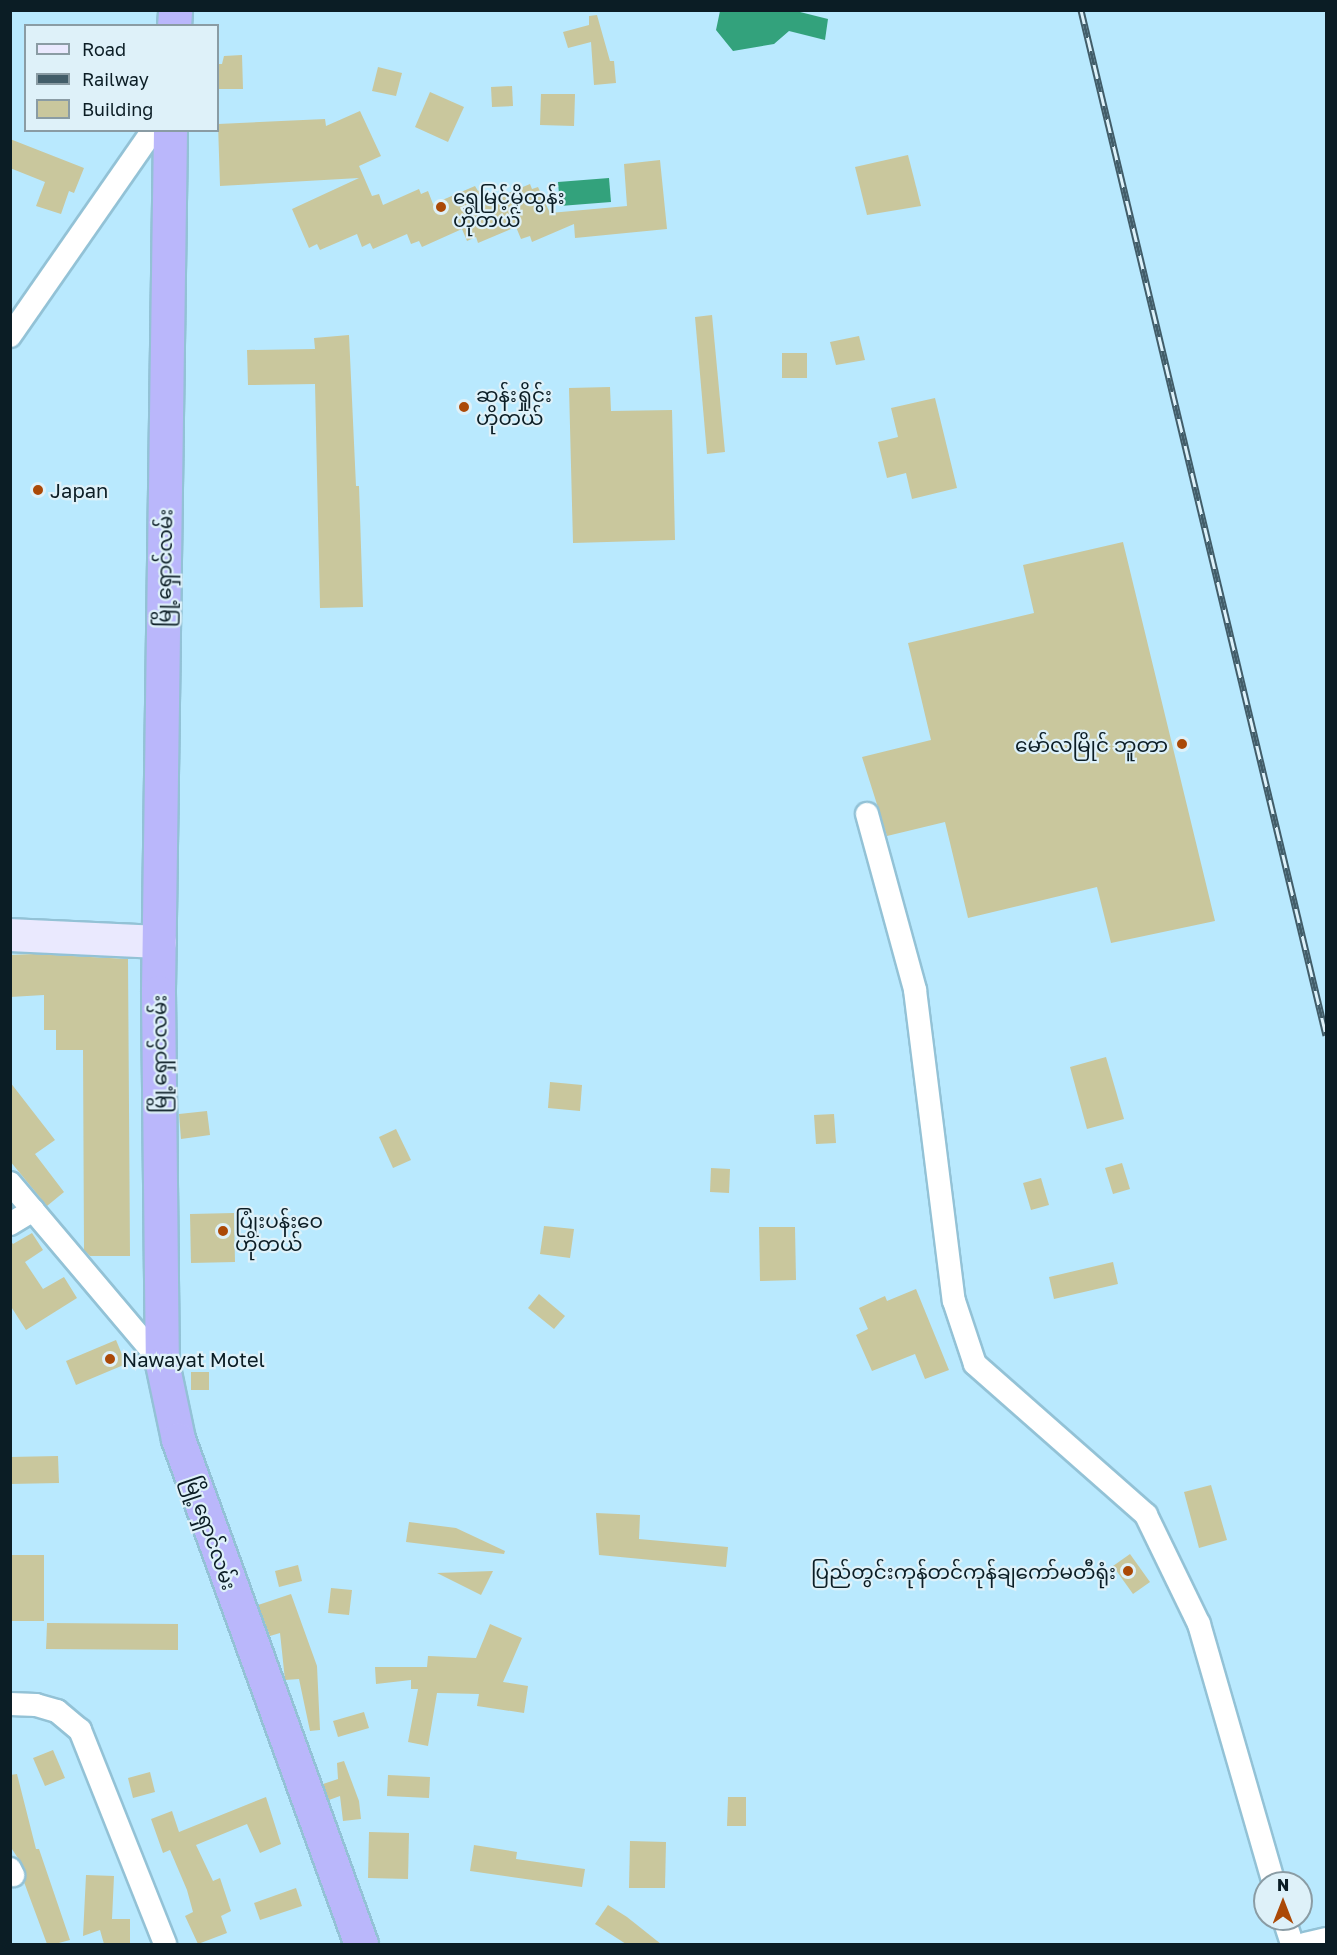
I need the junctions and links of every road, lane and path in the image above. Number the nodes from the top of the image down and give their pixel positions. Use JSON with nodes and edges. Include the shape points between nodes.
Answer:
{"nodes":[{"id":1,"x":152,"y":132,"type":"edge"},
{"id":2,"x":170,"y":132,"type":"edge"},
{"id":3,"x":10,"y":336,"type":"edge"},
{"id":4,"x":867,"y":814,"type":"dead end"},
{"id":5,"x":10,"y":935,"type":"edge"},
{"id":6,"x":160,"y":942,"type":"junction"},
{"id":7,"x":10,"y":1183,"type":"edge"},
{"id":8,"x":33,"y":1210,"type":"junction"},
{"id":9,"x":10,"y":1224,"type":"edge"},
{"id":10,"x":162,"y":1363,"type":"junction"},
{"id":11,"x":10,"y":1704,"type":"edge"},
{"id":12,"x":1271,"y":1871,"type":"edge"},
{"id":13,"x":1326,"y":1939,"type":"edge"},
{"id":14,"x":165,"y":1944,"type":"edge"},
{"id":15,"x":361,"y":1944,"type":"edge"},
{"id":16,"x":1305,"y":1944,"type":"edge"}],
"edges":[{"from":1,"to":3,"type":"street"},
{"from":2,"to":6,"type":"highway","name":"မြို့ရှောင်လမ်း"},
{"from":4,"to":12,"type":"street","via":[[915,990],[954,1301],[975,1364],[1146,1515],[1199,1624]]},
{"from":5,"to":6,"type":"main road"},
{"from":6,"to":10,"type":"highway","name":"မြို့ရှောင်လမ်း"},
{"from":7,"to":8,"type":"street"},
{"from":8,"to":9,"type":"street"},
{"from":8,"to":10,"type":"street"},
{"from":10,"to":15,"type":"highway","name":"မြို့ရှောင်လမ်း","via":[[178,1439]]},
{"from":11,"to":14,"type":"street","via":[[57,1711],[80,1730]]},
{"from":13,"to":16,"type":"street"}]}
